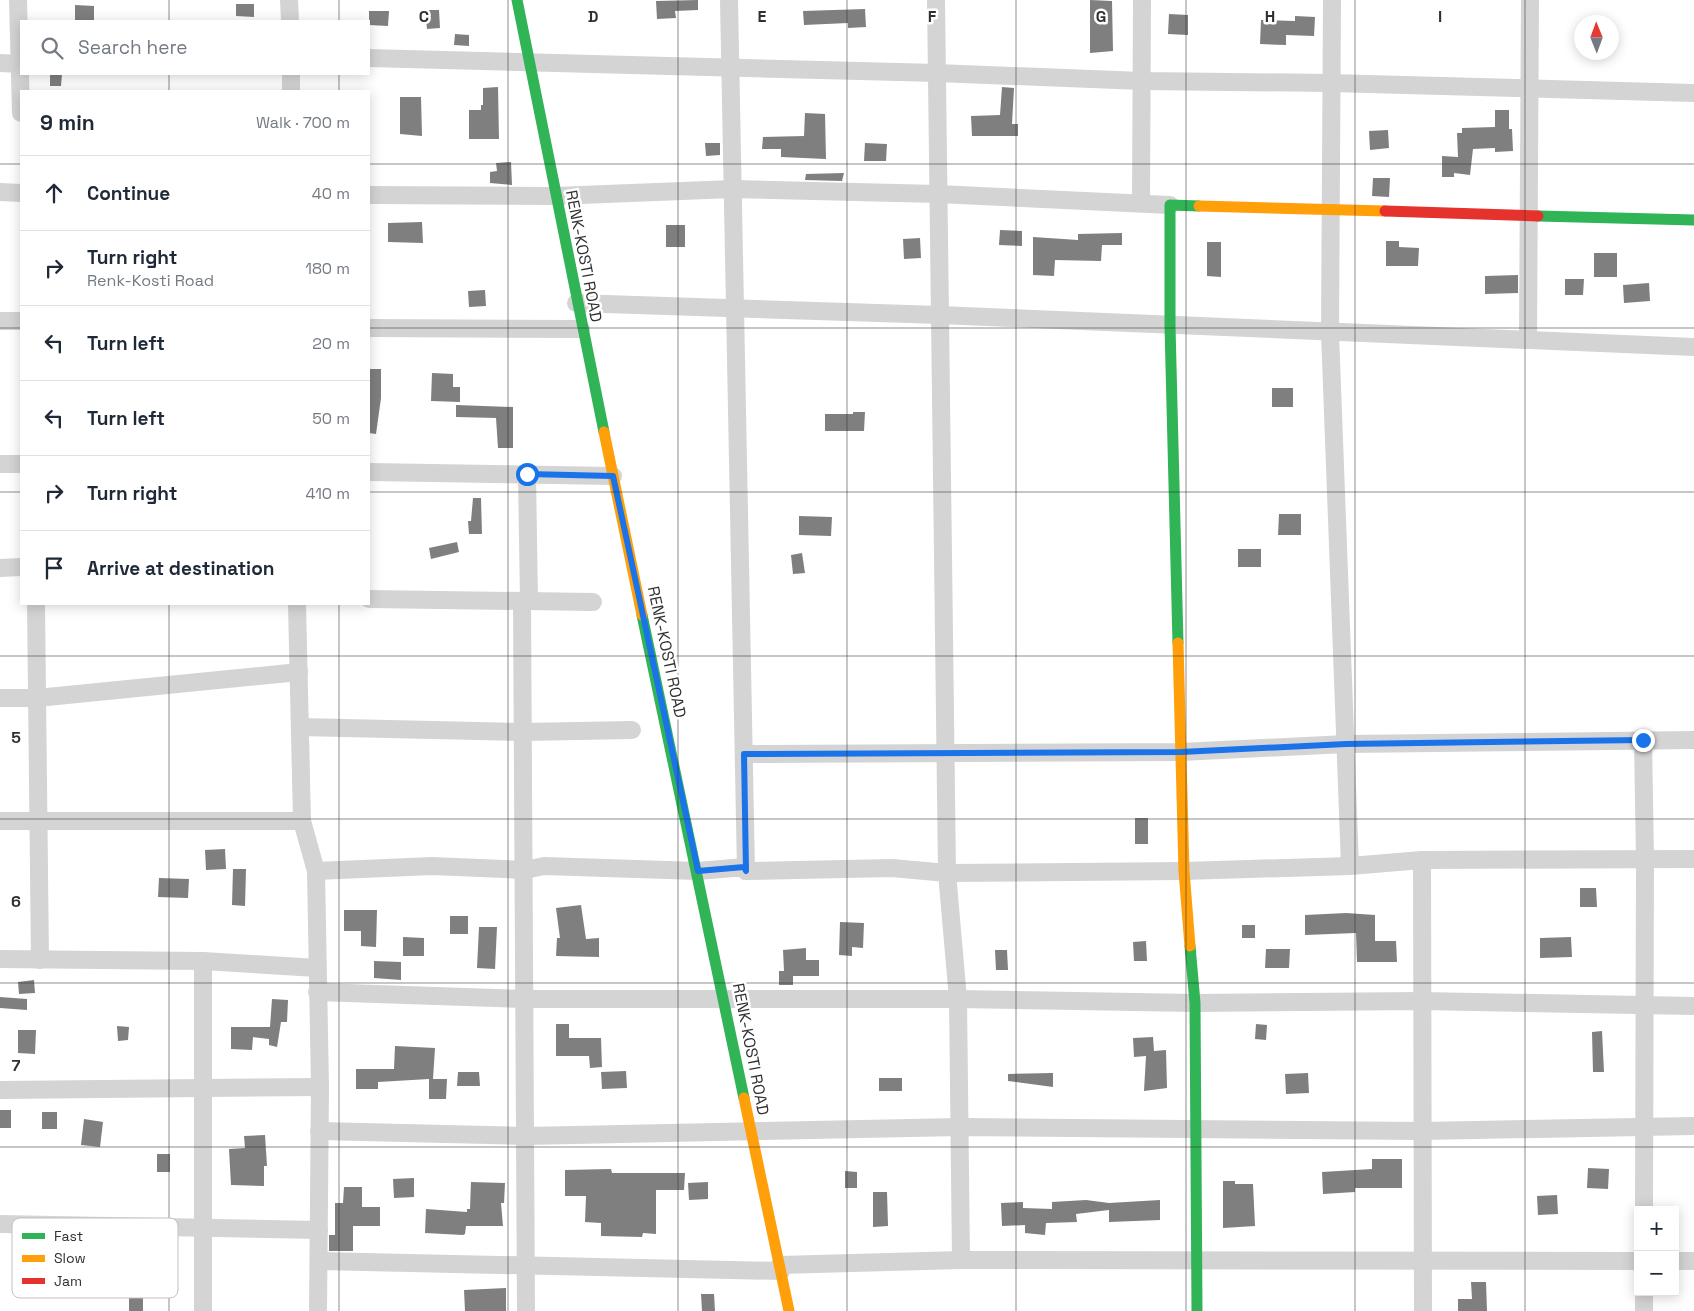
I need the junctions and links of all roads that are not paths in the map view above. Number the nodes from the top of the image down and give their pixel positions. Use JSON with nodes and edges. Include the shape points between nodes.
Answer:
{"nodes":[{"id":1,"x":18,"y":0,"type":"edge"},
{"id":2,"x":289,"y":0,"type":"edge"},
{"id":3,"x":516,"y":0,"type":"edge"},
{"id":4,"x":729,"y":0,"type":"edge"},
{"id":5,"x":936,"y":0,"type":"edge"},
{"id":6,"x":1142,"y":0,"type":"edge"},
{"id":7,"x":1332,"y":0,"type":"edge"},
{"id":8,"x":1530,"y":0,"type":"edge"},
{"id":9,"x":290,"y":20,"type":"edge"},
{"id":10,"x":20,"y":43,"type":"edge"},
{"id":11,"x":370,"y":58,"type":"edge"},
{"id":12,"x":529,"y":61,"type":"junction"},
{"id":13,"x":0,"y":63,"type":"edge"},
{"id":14,"x":20,"y":64,"type":"edge"},
{"id":15,"x":731,"y":67,"type":"junction"},
{"id":16,"x":937,"y":73,"type":"junction"},
{"id":17,"x":21,"y":75,"type":"edge"},
{"id":18,"x":291,"y":75,"type":"edge"},
{"id":19,"x":1142,"y":82,"type":"junction"},
{"id":20,"x":1331,"y":83,"type":"junction"},
{"id":21,"x":1530,"y":89,"type":"junction"},
{"id":22,"x":21,"y":90,"type":"edge"},
{"id":23,"x":291,"y":90,"type":"edge"},
{"id":24,"x":1694,"y":93,"type":"edge"},
{"id":25,"x":733,"y":190,"type":"junction"},
{"id":26,"x":0,"y":192,"type":"edge"},
{"id":27,"x":20,"y":193,"type":"edge"},
{"id":28,"x":938,"y":194,"type":"junction"},
{"id":29,"x":370,"y":195,"type":"edge"},
{"id":30,"x":555,"y":196,"type":"junction"},
{"id":31,"x":1141,"y":202,"type":"junction"},
{"id":32,"x":1170,"y":204,"type":"junction"},
{"id":33,"x":1330,"y":209,"type":"junction"},
{"id":34,"x":1530,"y":215,"type":"junction"},
{"id":35,"x":1694,"y":220,"type":"edge"},
{"id":36,"x":576,"y":303,"type":"junction"},
{"id":37,"x":734,"y":308,"type":"junction"},
{"id":38,"x":940,"y":315,"type":"junction"},
{"id":39,"x":0,"y":321,"type":"edge"},
{"id":40,"x":20,"y":321,"type":"edge"},
{"id":41,"x":1170,"y":326,"type":"junction"},
{"id":42,"x":370,"y":328,"type":"edge"},
{"id":43,"x":581,"y":329,"type":"junction"},
{"id":44,"x":1330,"y":333,"type":"junction"},
{"id":45,"x":1528,"y":340,"type":"junction"},
{"id":46,"x":1694,"y":347,"type":"edge"},
{"id":47,"x":0,"y":464,"type":"edge"},
{"id":48,"x":20,"y":464,"type":"edge"},
{"id":49,"x":370,"y":472,"type":"edge"},
{"id":50,"x":527,"y":474,"type":"junction"},
{"id":51,"x":613,"y":476,"type":"junction"},
{"id":52,"x":20,"y":567,"type":"edge"},
{"id":53,"x":0,"y":568,"type":"edge"},
{"id":54,"x":370,"y":599,"type":"edge"},
{"id":55,"x":525,"y":601,"type":"junction"},
{"id":56,"x":593,"y":602,"type":"dead end"},
{"id":57,"x":36,"y":605,"type":"edge"},
{"id":58,"x":297,"y":605,"type":"edge"},
{"id":59,"x":299,"y":672,"type":"junction"},
{"id":60,"x":0,"y":698,"type":"edge"},
{"id":61,"x":37,"y":698,"type":"junction"},
{"id":62,"x":300,"y":727,"type":"junction"},
{"id":63,"x":632,"y":730,"type":"dead end"},
{"id":64,"x":524,"y":732,"type":"junction"},
{"id":65,"x":1643,"y":740,"type":"junction"},
{"id":66,"x":1694,"y":740,"type":"edge"},
{"id":67,"x":1346,"y":744,"type":"junction"},
{"id":68,"x":945,"y":752,"type":"junction"},
{"id":69,"x":1181,"y":752,"type":"junction"},
{"id":70,"x":744,"y":754,"type":"junction"},
{"id":71,"x":0,"y":820,"type":"edge"},
{"id":72,"x":38,"y":820,"type":"junction"},
{"id":73,"x":302,"y":821,"type":"junction"},
{"id":74,"x":1645,"y":859,"type":"junction"},
{"id":75,"x":1694,"y":859,"type":"edge"},
{"id":76,"x":1422,"y":860,"type":"junction"},
{"id":77,"x":1350,"y":866,"type":"junction"},
{"id":78,"x":525,"y":870,"type":"junction"},
{"id":79,"x":316,"y":871,"type":"junction"},
{"id":80,"x":698,"y":871,"type":"junction"},
{"id":81,"x":746,"y":871,"type":"junction"},
{"id":82,"x":1184,"y":871,"type":"junction"},
{"id":83,"x":947,"y":873,"type":"junction"},
{"id":84,"x":0,"y":959,"type":"edge"},
{"id":85,"x":40,"y":960,"type":"junction"},
{"id":86,"x":203,"y":961,"type":"junction"},
{"id":87,"x":317,"y":968,"type":"junction"},
{"id":88,"x":317,"y":992,"type":"junction"},
{"id":89,"x":526,"y":999,"type":"junction"},
{"id":90,"x":958,"y":999,"type":"junction"},
{"id":91,"x":724,"y":1000,"type":"junction"},
{"id":92,"x":1422,"y":1001,"type":"junction"},
{"id":93,"x":1195,"y":1003,"type":"junction"},
{"id":94,"x":1645,"y":1005,"type":"junction"},
{"id":95,"x":1694,"y":1006,"type":"edge"},
{"id":96,"x":320,"y":1086,"type":"junction"},
{"id":97,"x":203,"y":1088,"type":"junction"},
{"id":98,"x":0,"y":1090,"type":"edge"},
{"id":99,"x":1644,"y":1126,"type":"junction"},
{"id":100,"x":1694,"y":1126,"type":"edge"},
{"id":101,"x":960,"y":1127,"type":"junction"},
{"id":102,"x":1196,"y":1128,"type":"junction"},
{"id":103,"x":319,"y":1131,"type":"junction"},
{"id":104,"x":751,"y":1132,"type":"junction"},
{"id":105,"x":1422,"y":1132,"type":"junction"},
{"id":106,"x":526,"y":1136,"type":"junction"},
{"id":107,"x":1644,"y":1206,"type":"edge"},
{"id":108,"x":178,"y":1228,"type":"edge"},
{"id":109,"x":203,"y":1228,"type":"junction"},
{"id":110,"x":319,"y":1230,"type":"junction"},
{"id":111,"x":961,"y":1260,"type":"junction"},
{"id":112,"x":1196,"y":1260,"type":"junction"},
{"id":113,"x":319,"y":1261,"type":"junction"},
{"id":114,"x":1634,"y":1261,"type":"edge"},
{"id":115,"x":1679,"y":1261,"type":"edge"},
{"id":116,"x":1694,"y":1261,"type":"edge"},
{"id":117,"x":1422,"y":1262,"type":"junction"},
{"id":118,"x":526,"y":1267,"type":"junction"},
{"id":119,"x":781,"y":1268,"type":"junction"},
{"id":120,"x":1644,"y":1296,"type":"edge"},
{"id":121,"x":203,"y":1311,"type":"edge"},
{"id":122,"x":318,"y":1311,"type":"edge"},
{"id":123,"x":526,"y":1311,"type":"edge"},
{"id":124,"x":790,"y":1311,"type":"edge"},
{"id":125,"x":1197,"y":1311,"type":"edge"},
{"id":126,"x":1423,"y":1311,"type":"edge"},
{"id":127,"x":1644,"y":1311,"type":"edge"}],
"edges":[{"from":1,"to":10,"type":"street"},
{"from":2,"to":9,"type":"street"},
{"from":3,"to":12,"type":"street","name":"RENK-KOSTI ROAD"},
{"from":4,"to":15,"type":"street"},
{"from":5,"to":16,"type":"street"},
{"from":6,"to":19,"type":"street"},
{"from":7,"to":20,"type":"street"},
{"from":8,"to":21,"type":"street"},
{"from":11,"to":12,"type":"street"},
{"from":12,"to":15,"type":"street"},
{"from":12,"to":30,"type":"street","name":"RENK-KOSTI ROAD"},
{"from":13,"to":14,"type":"street"},
{"from":15,"to":16,"type":"street"},
{"from":15,"to":25,"type":"street"},
{"from":16,"to":19,"type":"street"},
{"from":16,"to":28,"type":"street"},
{"from":17,"to":22,"type":"street"},
{"from":18,"to":23,"type":"street"},
{"from":19,"to":20,"type":"street"},
{"from":19,"to":31,"type":"street"},
{"from":20,"to":21,"type":"street"},
{"from":20,"to":33,"type":"street"},
{"from":21,"to":24,"type":"street"},
{"from":21,"to":34,"type":"street"},
{"from":25,"to":28,"type":"street"},
{"from":25,"to":30,"type":"street"},
{"from":25,"to":37,"type":"street"},
{"from":26,"to":27,"type":"street"},
{"from":28,"to":31,"type":"street"},
{"from":28,"to":38,"type":"street"},
{"from":29,"to":30,"type":"street"},
{"from":30,"to":36,"type":"street","name":"RENK-KOSTI ROAD"},
{"from":31,"to":32,"type":"street"},
{"from":32,"to":33,"type":"street"},
{"from":32,"to":41,"type":"street"},
{"from":33,"to":34,"type":"street"},
{"from":33,"to":44,"type":"street"},
{"from":34,"to":35,"type":"street"},
{"from":34,"to":45,"type":"street"},
{"from":36,"to":37,"type":"street"},
{"from":36,"to":43,"type":"street","name":"RENK-KOSTI ROAD"},
{"from":37,"to":38,"type":"street"},
{"from":37,"to":70,"type":"street"},
{"from":38,"to":41,"type":"street"},
{"from":38,"to":68,"type":"street"},
{"from":39,"to":40,"type":"street"},
{"from":41,"to":44,"type":"street"},
{"from":41,"to":69,"type":"street"},
{"from":42,"to":43,"type":"street"},
{"from":43,"to":51,"type":"street","name":"RENK-KOSTI ROAD"},
{"from":44,"to":45,"type":"street"},
{"from":44,"to":67,"type":"street"},
{"from":45,"to":46,"type":"street"},
{"from":47,"to":48,"type":"street"},
{"from":49,"to":50,"type":"street"},
{"from":50,"to":51,"type":"street"},
{"from":50,"to":55,"type":"street"},
{"from":51,"to":80,"type":"street","name":"RENK-KOSTI ROAD"},
{"from":52,"to":53,"type":"street"},
{"from":54,"to":55,"type":"street"},
{"from":55,"to":56,"type":"street"},
{"from":55,"to":64,"type":"street"},
{"from":57,"to":61,"type":"street"},
{"from":58,"to":59,"type":"street"},
{"from":59,"to":61,"type":"street"},
{"from":59,"to":62,"type":"street"},
{"from":60,"to":61,"type":"street"},
{"from":61,"to":72,"type":"street"},
{"from":62,"to":64,"type":"street"},
{"from":62,"to":73,"type":"street"},
{"from":63,"to":64,"type":"street"},
{"from":64,"to":78,"type":"street"},
{"from":65,"to":66,"type":"street"},
{"from":65,"to":67,"type":"street"},
{"from":65,"to":74,"type":"street"},
{"from":67,"to":69,"type":"street"},
{"from":67,"to":77,"type":"street"},
{"from":68,"to":69,"type":"street"},
{"from":68,"to":70,"type":"street"},
{"from":68,"to":83,"type":"street"},
{"from":69,"to":82,"type":"street"},
{"from":70,"to":81,"type":"street"},
{"from":71,"to":72,"type":"street"},
{"from":72,"to":73,"type":"street"},
{"from":72,"to":85,"type":"street"},
{"from":73,"to":79,"type":"street"},
{"from":74,"to":75,"type":"street"},
{"from":74,"to":76,"type":"street"},
{"from":74,"to":94,"type":"street"},
{"from":76,"to":77,"type":"street"},
{"from":76,"to":92,"type":"street"},
{"from":77,"to":82,"type":"street"},
{"from":78,"to":79,"type":"street","via":[[432,866]]},
{"from":78,"to":80,"type":"street","via":[[544,866]]},
{"from":78,"to":89,"type":"street"},
{"from":79,"to":87,"type":"street"},
{"from":80,"to":81,"type":"street","via":[[744,867]]},
{"from":80,"to":91,"type":"street","name":"RENK-KOSTI ROAD"},
{"from":81,"to":83,"type":"street","via":[[892,868]]},
{"from":82,"to":83,"type":"street"},
{"from":82,"to":93,"type":"street"},
{"from":83,"to":90,"type":"street"},
{"from":84,"to":85,"type":"street"},
{"from":85,"to":86,"type":"street"},
{"from":86,"to":87,"type":"street"},
{"from":86,"to":97,"type":"street"},
{"from":87,"to":88,"type":"street"},
{"from":88,"to":89,"type":"street"},
{"from":88,"to":96,"type":"street"},
{"from":89,"to":91,"type":"street"},
{"from":89,"to":106,"type":"street"},
{"from":90,"to":91,"type":"street"},
{"from":90,"to":93,"type":"street"},
{"from":90,"to":101,"type":"street"},
{"from":91,"to":104,"type":"street","name":"RENK-KOSTI ROAD"},
{"from":92,"to":93,"type":"street"},
{"from":92,"to":94,"type":"street"},
{"from":92,"to":105,"type":"street"},
{"from":93,"to":102,"type":"street"},
{"from":94,"to":95,"type":"street"},
{"from":94,"to":99,"type":"street"},
{"from":96,"to":97,"type":"street"},
{"from":96,"to":103,"type":"street"},
{"from":97,"to":98,"type":"street"},
{"from":97,"to":109,"type":"street"},
{"from":99,"to":100,"type":"street"},
{"from":99,"to":105,"type":"street"},
{"from":99,"to":107,"type":"street"},
{"from":101,"to":102,"type":"street"},
{"from":101,"to":104,"type":"street"},
{"from":101,"to":111,"type":"street"},
{"from":102,"to":105,"type":"street"},
{"from":102,"to":112,"type":"street"},
{"from":103,"to":106,"type":"street"},
{"from":103,"to":110,"type":"street"},
{"from":104,"to":106,"type":"street"},
{"from":104,"to":119,"type":"street","name":"RENK-KOSTI ROAD"},
{"from":105,"to":117,"type":"street"},
{"from":106,"to":118,"type":"street"},
{"from":108,"to":109,"type":"street"},
{"from":109,"to":110,"type":"street"},
{"from":109,"to":121,"type":"street"},
{"from":110,"to":113,"type":"street"},
{"from":111,"to":112,"type":"street"},
{"from":111,"to":119,"type":"street"},
{"from":112,"to":117,"type":"street"},
{"from":112,"to":125,"type":"street"},
{"from":113,"to":118,"type":"street"},
{"from":113,"to":122,"type":"street"},
{"from":114,"to":117,"type":"street"},
{"from":115,"to":116,"type":"street"},
{"from":117,"to":126,"type":"street"},
{"from":118,"to":119,"type":"street"},
{"from":118,"to":123,"type":"street"},
{"from":119,"to":124,"type":"street","name":"RENK-KOSTI ROAD"},
{"from":120,"to":127,"type":"street"}]}
